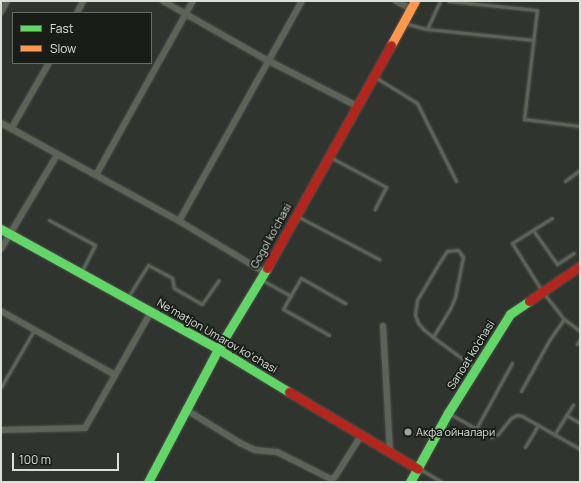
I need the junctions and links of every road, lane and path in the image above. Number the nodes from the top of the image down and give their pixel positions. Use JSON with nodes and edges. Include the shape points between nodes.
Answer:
{"nodes":[{"id":1,"x":7,"y":1,"type":"edge"},
{"id":2,"x":84,"y":1,"type":"edge"},
{"id":3,"x":163,"y":1,"type":"edge"},
{"id":4,"x":193,"y":1,"type":"edge"},
{"id":5,"x":302,"y":1,"type":"edge"},
{"id":6,"x":396,"y":1,"type":"edge"},
{"id":7,"x":440,"y":1,"type":"edge"},
{"id":8,"x":448,"y":1,"type":"edge"},
{"id":9,"x":412,"y":5,"type":"edge"},
{"id":10,"x":1,"y":12,"type":"edge"},
{"id":11,"x":78,"y":12,"type":"edge"},
{"id":12,"x":185,"y":14,"type":"junction"},
{"id":13,"x":402,"y":23,"type":"junction"},
{"id":14,"x":427,"y":29,"type":"junction"},
{"id":15,"x":533,"y":40,"type":"junction"},
{"id":16,"x":267,"y":60,"type":"junction"},
{"id":17,"x":48,"y":64,"type":"edge"},
{"id":18,"x":373,"y":76,"type":"junction"},
{"id":19,"x":357,"y":106,"type":"junction"},
{"id":20,"x":1,"y":124,"type":"edge"},
{"id":21,"x":580,"y":126,"type":"edge"},
{"id":22,"x":11,"y":129,"type":"junction"},
{"id":23,"x":57,"y":155,"type":"junction"},
{"id":24,"x":329,"y":156,"type":"junction"},
{"id":25,"x":580,"y":170,"type":"edge"},
{"id":26,"x":96,"y":175,"type":"junction"},
{"id":27,"x":456,"y":181,"type":"dead end"},
{"id":28,"x":565,"y":181,"type":"dead end"},
{"id":29,"x":375,"y":209,"type":"dead end"},
{"id":30,"x":295,"y":215,"type":"junction"},
{"id":31,"x":552,"y":218,"type":"dead end"},
{"id":32,"x":49,"y":220,"type":"dead end"},
{"id":33,"x":179,"y":221,"type":"junction"},
{"id":34,"x":1,"y":229,"type":"edge"},
{"id":35,"x":533,"y":230,"type":"junction"},
{"id":36,"x":10,"y":234,"type":"junction"},
{"id":37,"x":1,"y":249,"type":"edge"},
{"id":38,"x":574,"y":253,"type":"dead end"},
{"id":39,"x":379,"y":259,"type":"dead end"},
{"id":40,"x":580,"y":266,"type":"edge"},
{"id":41,"x":81,"y":272,"type":"junction"},
{"id":42,"x":263,"y":275,"type":"junction"},
{"id":43,"x":219,"y":280,"type":"dead end"},
{"id":44,"x":542,"y":291,"type":"junction"},
{"id":45,"x":291,"y":296,"type":"junction"},
{"id":46,"x":127,"y":298,"type":"junction"},
{"id":47,"x":345,"y":303,"type":"dead end"},
{"id":48,"x":1,"y":311,"type":"edge"},
{"id":49,"x":151,"y":312,"type":"junction"},
{"id":50,"x":564,"y":319,"type":"junction"},
{"id":51,"x":383,"y":326,"type":"dead end"},
{"id":52,"x":34,"y":330,"type":"junction"},
{"id":53,"x":580,"y":331,"type":"edge"},
{"id":54,"x":329,"y":335,"type":"dead end"},
{"id":55,"x":433,"y":337,"type":"junction"},
{"id":56,"x":580,"y":339,"type":"edge"},
{"id":57,"x":577,"y":344,"type":"dead end"},
{"id":58,"x":218,"y":349,"type":"junction"},
{"id":59,"x":512,"y":363,"type":"dead end"},
{"id":60,"x":477,"y":369,"type":"junction"},
{"id":61,"x":115,"y":375,"type":"junction"},
{"id":62,"x":1,"y":387,"type":"edge"},
{"id":63,"x":522,"y":391,"type":"dead end"},
{"id":64,"x":573,"y":405,"type":"dead end"},
{"id":65,"x":185,"y":410,"type":"junction"},
{"id":66,"x":448,"y":413,"type":"junction"},
{"id":67,"x":566,"y":415,"type":"junction"},
{"id":68,"x":580,"y":423,"type":"edge"},
{"id":69,"x":538,"y":425,"type":"junction"},
{"id":70,"x":476,"y":429,"type":"junction"},
{"id":71,"x":1,"y":430,"type":"edge"},
{"id":72,"x":362,"y":434,"type":"junction"},
{"id":73,"x":554,"y":435,"type":"junction"},
{"id":74,"x":526,"y":447,"type":"dead end"},
{"id":75,"x":580,"y":449,"type":"edge"},
{"id":76,"x":390,"y":452,"type":"junction"},
{"id":77,"x":418,"y":469,"type":"junction"},
{"id":78,"x":148,"y":482,"type":"edge"},
{"id":79,"x":410,"y":482,"type":"edge"},
{"id":80,"x":442,"y":482,"type":"edge"}],
"edges":[{"from":1,"to":10,"type":"street"},
{"from":2,"to":11,"type":"street"},
{"from":3,"to":12,"type":"street"},
{"from":4,"to":12,"type":"street"},
{"from":5,"to":16,"type":"street"},
{"from":6,"to":9,"type":"street"},
{"from":7,"to":14,"type":"lane"},
{"from":8,"to":15,"type":"lane","via":[[537,10]]},
{"from":9,"to":13,"type":"main road","name":"Gogol ko'chasi"},
{"from":12,"to":16,"type":"street"},
{"from":12,"to":26,"type":"street"},
{"from":13,"to":14,"type":"lane"},
{"from":13,"to":18,"type":"main road","name":"Gogol ko'chasi"},
{"from":14,"to":15,"type":"lane"},
{"from":15,"to":21,"type":"lane","via":[[524,120]]},
{"from":16,"to":19,"type":"street"},
{"from":16,"to":33,"type":"street"},
{"from":17,"to":22,"type":"street"},
{"from":18,"to":19,"type":"main road","name":"Gogol ko'chasi"},
{"from":18,"to":27,"type":"lane","via":[[417,103]]},
{"from":19,"to":24,"type":"main road","name":"Gogol ko'chasi"},
{"from":20,"to":22,"type":"street"},
{"from":22,"to":23,"type":"street"},
{"from":23,"to":26,"type":"street"},
{"from":23,"to":36,"type":"street"},
{"from":24,"to":29,"type":"lane","via":[[386,187]]},
{"from":24,"to":30,"type":"main road","name":"Gogol ko'chasi"},
{"from":25,"to":28,"type":"lane"},
{"from":26,"to":33,"type":"street"},
{"from":30,"to":39,"type":"lane"},
{"from":30,"to":42,"type":"main road","name":"Gogol ko'chasi"},
{"from":31,"to":35,"type":"lane"},
{"from":32,"to":41,"type":"lane","via":[[95,245]]},
{"from":33,"to":42,"type":"street"},
{"from":34,"to":36,"type":"main road","name":"Neʻmatjon Umarov koʻchasi"},
{"from":35,"to":38,"type":"lane","via":[[557,264]]},
{"from":35,"to":44,"type":"lane","via":[[512,243]]},
{"from":36,"to":37,"type":"street"},
{"from":36,"to":41,"type":"main road","name":"Neʻmatjon Umarov koʻchasi"},
{"from":40,"to":44,"type":"main road","name":"Sanoat ko'chasi"},
{"from":41,"to":46,"type":"main road","name":"Neʻmatjon Umarov koʻchasi"},
{"from":42,"to":45,"type":"lane"},
{"from":42,"to":58,"type":"main road","name":"Gogol ko'chasi"},
{"from":43,"to":46,"type":"lane","via":[[202,304],[174,288],[172,278],[148,265]]},
{"from":44,"to":50,"type":"lane"},
{"from":44,"to":60,"type":"main road","name":"Sanoat ko'chasi","via":[[510,314]]},
{"from":45,"to":47,"type":"lane","via":[[301,278]]},
{"from":45,"to":54,"type":"lane","via":[[283,309]]},
{"from":46,"to":49,"type":"main road","name":"Neʻmatjon Umarov koʻchasi"},
{"from":48,"to":52,"type":"street"},
{"from":49,"to":58,"type":"main road","name":"Neʻmatjon Umarov koʻchasi"},
{"from":49,"to":61,"type":"street"},
{"from":50,"to":53,"type":"lane"},
{"from":50,"to":63,"type":"lane","via":[[550,339]]},
{"from":51,"to":76,"type":"street"},
{"from":52,"to":61,"type":"street"},
{"from":52,"to":62,"type":"lane"},
{"from":55,"to":55,"type":"lane","via":[[418,323],[415,315],[417,300],[448,251],[458,250],[463,257],[455,297]]},
{"from":55,"to":60,"type":"lane"},
{"from":56,"to":57,"type":"lane"},
{"from":58,"to":65,"type":"main road","name":"Gogol ko'chasi"},
{"from":58,"to":72,"type":"main road","name":"Neʻmatjon Umarov koʻchasi"},
{"from":59,"to":70,"type":"lane"},
{"from":60,"to":66,"type":"main road","name":"Sanoat ko'chasi"},
{"from":61,"to":71,"type":"street","via":[[85,428]]},
{"from":64,"to":67,"type":"lane"},
{"from":65,"to":72,"type":"street","via":[[240,443],[255,450],[277,452],[331,479],[335,478]]},
{"from":65,"to":78,"type":"main road","name":"Gogol ko'chasi"},
{"from":66,"to":70,"type":"lane"},
{"from":66,"to":77,"type":"main road","name":"Sanoat ko'chasi"},
{"from":67,"to":68,"type":"lane"},
{"from":67,"to":73,"type":"lane"},
{"from":69,"to":70,"type":"lane","via":[[517,415],[494,437]]},
{"from":69,"to":73,"type":"lane"},
{"from":69,"to":74,"type":"lane"},
{"from":72,"to":76,"type":"main road","name":"Neʻmatjon Umarov koʻchasi"},
{"from":73,"to":75,"type":"lane"},
{"from":76,"to":77,"type":"main road","name":"Neʻmatjon Umarov koʻchasi"},
{"from":77,"to":79,"type":"main road","name":"Sanoat ko'chasi"},
{"from":77,"to":80,"type":"lane"}]}
